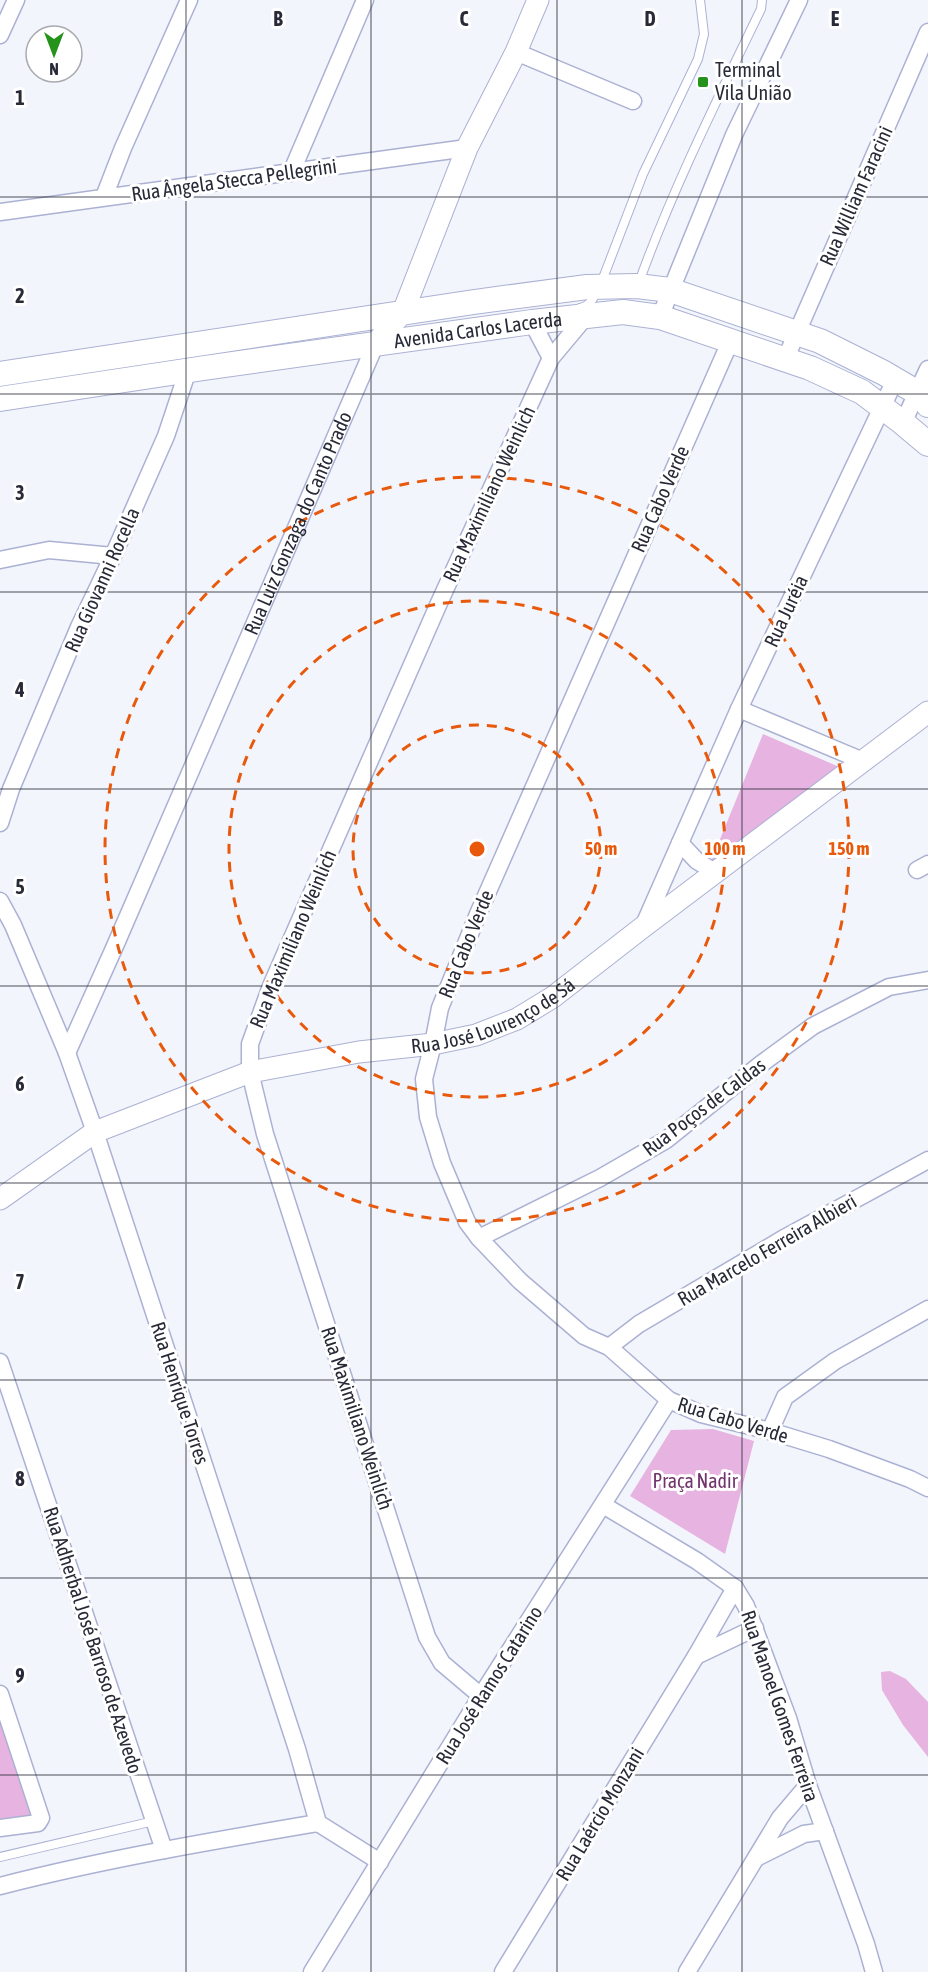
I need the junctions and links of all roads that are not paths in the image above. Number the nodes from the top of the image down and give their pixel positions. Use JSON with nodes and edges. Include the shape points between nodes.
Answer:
{"nodes":[{"id":1,"x":16,"y":0,"type":"edge"},
{"id":2,"x":189,"y":0,"type":"edge"},
{"id":3,"x":364,"y":0,"type":"edge"},
{"id":4,"x":538,"y":0,"type":"edge"},
{"id":5,"x":700,"y":0,"type":"edge"},
{"id":6,"x":762,"y":0,"type":"edge"},
{"id":7,"x":799,"y":0,"type":"edge"},
{"id":8,"x":928,"y":32,"type":"edge"},
{"id":9,"x":0,"y":35,"type":"edge"},
{"id":10,"x":516,"y":52,"type":"junction"},
{"id":11,"x":633,"y":101,"type":"dead end"},
{"id":12,"x":467,"y":148,"type":"junction"},
{"id":13,"x":291,"y":173,"type":"junction"},
{"id":14,"x":104,"y":197,"type":"junction"},
{"id":15,"x":0,"y":212,"type":"edge"},
{"id":16,"x":600,"y":286,"type":"junction"},
{"id":17,"x":637,"y":286,"type":"junction"},
{"id":18,"x":670,"y":290,"type":"junction"},
{"id":19,"x":403,"y":312,"type":"junction"},
{"id":20,"x":587,"y":315,"type":"junction"},
{"id":21,"x":660,"y":317,"type":"junction"},
{"id":22,"x":532,"y":322,"type":"junction"},
{"id":23,"x":478,"y":330,"type":"junction"},
{"id":24,"x":797,"y":333,"type":"junction"},
{"id":25,"x":730,"y":342,"type":"junction"},
{"id":26,"x":204,"y":343,"type":"junction"},
{"id":27,"x":376,"y":344,"type":"junction"},
{"id":28,"x":551,"y":358,"type":"junction"},
{"id":29,"x":784,"y":360,"type":"junction"},
{"id":30,"x":196,"y":369,"type":"junction"},
{"id":31,"x":928,"y":369,"type":"edge"},
{"id":32,"x":0,"y":374,"type":"edge"},
{"id":33,"x":895,"y":380,"type":"junction"},
{"id":34,"x":0,"y":399,"type":"edge"},
{"id":35,"x":923,"y":399,"type":"edge"},
{"id":36,"x":881,"y":406,"type":"junction"},
{"id":37,"x":903,"y":423,"type":"junction"},
{"id":38,"x":928,"y":444,"type":"edge"},
{"id":39,"x":113,"y":556,"type":"junction"},
{"id":40,"x":0,"y":560,"type":"edge"},
{"id":41,"x":739,"y":710,"type":"junction"},
{"id":42,"x":928,"y":712,"type":"edge"},
{"id":43,"x":863,"y":760,"type":"junction"},
{"id":44,"x":6,"y":793,"type":"edge"},
{"id":45,"x":0,"y":823,"type":"edge"},
{"id":46,"x":680,"y":843,"type":"junction"},
{"id":47,"x":715,"y":872,"type":"junction"},
{"id":48,"x":0,"y":901,"type":"edge"},
{"id":49,"x":643,"y":927,"type":"junction"},
{"id":50,"x":928,"y":980,"type":"edge"},
{"id":51,"x":433,"y":1044,"type":"junction"},
{"id":52,"x":67,"y":1053,"type":"junction"},
{"id":53,"x":250,"y":1072,"type":"junction"},
{"id":54,"x":95,"y":1132,"type":"junction"},
{"id":55,"x":928,"y":1160,"type":"edge"},
{"id":56,"x":0,"y":1199,"type":"edge"},
{"id":57,"x":479,"y":1238,"type":"junction"},
{"id":58,"x":928,"y":1309,"type":"edge"},
{"id":59,"x":609,"y":1347,"type":"junction"},
{"id":60,"x":0,"y":1362,"type":"edge"},
{"id":61,"x":669,"y":1400,"type":"junction"},
{"id":62,"x":770,"y":1431,"type":"junction"},
{"id":63,"x":928,"y":1488,"type":"edge"},
{"id":64,"x":603,"y":1505,"type":"junction"},
{"id":65,"x":735,"y":1588,"type":"junction"},
{"id":66,"x":755,"y":1628,"type":"junction"},
{"id":67,"x":696,"y":1656,"type":"junction"},
{"id":68,"x":0,"y":1694,"type":"edge"},
{"id":69,"x":481,"y":1696,"type":"junction"},
{"id":70,"x":808,"y":1785,"type":"junction"},
{"id":71,"x":154,"y":1821,"type":"junction"},
{"id":72,"x":318,"y":1823,"type":"junction"},
{"id":73,"x":0,"y":1828,"type":"edge"},
{"id":74,"x":825,"y":1831,"type":"junction"},
{"id":75,"x":164,"y":1850,"type":"junction"},
{"id":76,"x":0,"y":1857,"type":"edge"},
{"id":77,"x":755,"y":1859,"type":"junction"},
{"id":78,"x":380,"y":1862,"type":"junction"},
{"id":79,"x":0,"y":1886,"type":"edge"},
{"id":80,"x":312,"y":1972,"type":"edge"},
{"id":81,"x":503,"y":1972,"type":"edge"},
{"id":82,"x":687,"y":1972,"type":"edge"},
{"id":83,"x":874,"y":1972,"type":"edge"}],
"edges":[{"from":1,"to":9,"type":"street"},
{"from":2,"to":14,"type":"street"},
{"from":3,"to":13,"type":"street"},
{"from":4,"to":10,"type":"street","name":"Rua Luiz Gonzaga do Canto Prado"},
{"from":5,"to":16,"type":"lane","via":[[704,34],[698,59],[643,174]]},
{"from":6,"to":17,"type":"lane","via":[[656,235]]},
{"from":7,"to":18,"type":"street","via":[[734,135]]},
{"from":8,"to":24,"type":"street","name":"Rua William Faracini"},
{"from":10,"to":11,"type":"street"},
{"from":10,"to":12,"type":"street","name":"Rua Luiz Gonzaga do Canto Prado"},
{"from":12,"to":13,"type":"street","name":"Rua Ângela Stecca Pellegrini"},
{"from":12,"to":19,"type":"street","name":"Rua Luiz Gonzaga do Canto Prado"},
{"from":13,"to":14,"type":"street","name":"Rua Ângela Stecca Pellegrini"},
{"from":14,"to":15,"type":"street","name":"Rua Ângela Stecca Pellegrini"},
{"from":16,"to":17,"type":"main road","name":"Avenida Carlos Lacerda"},
{"from":16,"to":19,"type":"main road","name":"Avenida Carlos Lacerda"},
{"from":16,"to":23,"type":"lane","via":[[585,307],[492,321]]},
{"from":17,"to":18,"type":"main road","name":"Avenida Carlos Lacerda"},
{"from":18,"to":21,"type":"street"},
{"from":18,"to":24,"type":"main road","name":"Avenida Carlos Lacerda"},
{"from":19,"to":26,"type":"main road","name":"Avenida Carlos Lacerda"},
{"from":19,"to":27,"type":"street","name":"Rua Luiz Gonzaga do Canto Prado"},
{"from":20,"to":21,"type":"main road","name":"Avenida Carlos Lacerda","via":[[623,312]]},
{"from":20,"to":22,"type":"main road","name":"Avenida Carlos Lacerda"},
{"from":20,"to":28,"type":"street","name":"Rua Maximiliano Weinlich"},
{"from":21,"to":25,"type":"main road","name":"Avenida Carlos Lacerda"},
{"from":22,"to":23,"type":"main road","name":"Avenida Carlos Lacerda"},
{"from":22,"to":28,"type":"street"},
{"from":23,"to":27,"type":"main road","name":"Avenida Carlos Lacerda"},
{"from":24,"to":29,"type":"street","name":"Rua William Faracini"},
{"from":24,"to":33,"type":"main road","name":"Avenida Carlos Lacerda"},
{"from":25,"to":29,"type":"main road","name":"Avenida Carlos Lacerda"},
{"from":25,"to":51,"type":"street","name":"Rua Cabo Verde","via":[[478,914],[440,1008]]},
{"from":26,"to":30,"type":"main road"},
{"from":26,"to":32,"type":"main road","name":"Avenida Carlos Lacerda"},
{"from":27,"to":30,"type":"main road","name":"Avenida Carlos Lacerda"},
{"from":27,"to":52,"type":"street","name":"Rua Luiz Gonzaga do Canto Prado"},
{"from":28,"to":53,"type":"street","name":"Rua Maximiliano Weinlich","via":[[271,986],[250,1044]]},
{"from":29,"to":36,"type":"main road","name":"Avenida Carlos Lacerda","via":[[851,387]]},
{"from":30,"to":34,"type":"main road","name":"Avenida Carlos Lacerda"},
{"from":30,"to":39,"type":"street","name":"Rua Giovanni Rocella"},
{"from":31,"to":35,"type":"street"},
{"from":33,"to":35,"type":"main road","name":"Avenida Carlos Lacerda"},
{"from":33,"to":36,"type":"street","name":"Rua Juréia"},
{"from":35,"to":37,"type":"street"},
{"from":36,"to":37,"type":"main road","name":"Avenida Carlos Lacerda"},
{"from":36,"to":41,"type":"street","name":"Rua Juréia"},
{"from":37,"to":38,"type":"main road","name":"Avenida Carlos Lacerda"},
{"from":39,"to":40,"type":"street","via":[[49,550]]},
{"from":39,"to":44,"type":"street","name":"Rua Giovanni Rocella"},
{"from":41,"to":43,"type":"street"},
{"from":41,"to":46,"type":"street","name":"Rua Juréia"},
{"from":42,"to":43,"type":"street","name":"Rua José Lourenço de Sá"},
{"from":43,"to":47,"type":"street","name":"Rua José Lourenço de Sá"},
{"from":44,"to":45,"type":"street","name":"Rua Giovanni Rocella"},
{"from":46,"to":47,"type":"street","via":[[697,861]]},
{"from":46,"to":49,"type":"street","name":"Rua Juréia"},
{"from":47,"to":49,"type":"street","name":"Rua José Lourenço de Sá"},
{"from":48,"to":52,"type":"street","name":"Rua Henrique Torres"},
{"from":49,"to":51,"type":"street","name":"Rua José Lourenço de Sá","via":[[553,997],[517,1019],[476,1035]]},
{"from":50,"to":57,"type":"street","name":"Rua Poços de Caldas","via":[[889,987],[813,1026],[666,1140],[600,1178]]},
{"from":51,"to":53,"type":"street","name":"Rua José Lourenço de Sá","via":[[359,1052]]},
{"from":51,"to":57,"type":"street","name":"Rua Cabo Verde","via":[[424,1079],[428,1117],[452,1191]]},
{"from":52,"to":54,"type":"street","name":"Rua Henrique Torres"},
{"from":53,"to":54,"type":"street","name":"Rua José Lourenço de Sá"},
{"from":53,"to":69,"type":"street","name":"Rua Maximiliano Weinlich","via":[[265,1134],[427,1637],[442,1664]]},
{"from":54,"to":56,"type":"street","name":"Rua José Lourenço de Sá"},
{"from":54,"to":72,"type":"street","name":"Rua Henrique Torres"},
{"from":55,"to":59,"type":"street","name":"Rua Marcelo Ferreira Albieri","via":[[776,1243],[639,1324]]},
{"from":57,"to":59,"type":"street","name":"Rua Cabo Verde","via":[[509,1272],[576,1329]]},
{"from":58,"to":62,"type":"street","via":[[835,1361],[784,1398]]},
{"from":59,"to":61,"type":"street","name":"Rua Cabo Verde"},
{"from":60,"to":71,"type":"street","name":"Rua Adherbal José Barroso de Azevedo"},
{"from":61,"to":62,"type":"street","name":"Rua Cabo Verde","via":[[700,1414]]},
{"from":61,"to":64,"type":"street","name":"Rua José Ramos Catarino"},
{"from":62,"to":63,"type":"street","name":"Rua Cabo Verde","via":[[850,1456]]},
{"from":64,"to":65,"type":"street","name":"Rua Manoel Gomes Ferreira"},
{"from":64,"to":69,"type":"street","name":"Rua José Ramos Catarino"},
{"from":65,"to":66,"type":"street","name":"Rua Manoel Gomes Ferreira"},
{"from":65,"to":67,"type":"street","name":"Rua Laércio Monzani"},
{"from":66,"to":67,"type":"street"},
{"from":66,"to":70,"type":"street","name":"Rua Manoel Gomes Ferreira"},
{"from":67,"to":81,"type":"street","name":"Rua Laércio Monzani"},
{"from":68,"to":73,"type":"street","via":[[41,1818],[38,1823]]},
{"from":69,"to":78,"type":"street","name":"Rua José Ramos Catarino"},
{"from":70,"to":74,"type":"street","name":"Rua Manoel Gomes Ferreira"},
{"from":70,"to":77,"type":"street","via":[[780,1818]]},
{"from":71,"to":75,"type":"street","name":"Rua Adherbal José Barroso de Azevedo"},
{"from":71,"to":76,"type":"lane"},
{"from":72,"to":75,"type":"street"},
{"from":72,"to":78,"type":"street"},
{"from":74,"to":77,"type":"street","via":[[804,1834]]},
{"from":74,"to":83,"type":"street","name":"Rua Manoel Gomes Ferreira"},
{"from":75,"to":79,"type":"street"},
{"from":77,"to":82,"type":"street"},
{"from":78,"to":80,"type":"street","name":"Rua José Ramos Catarino"}]}
